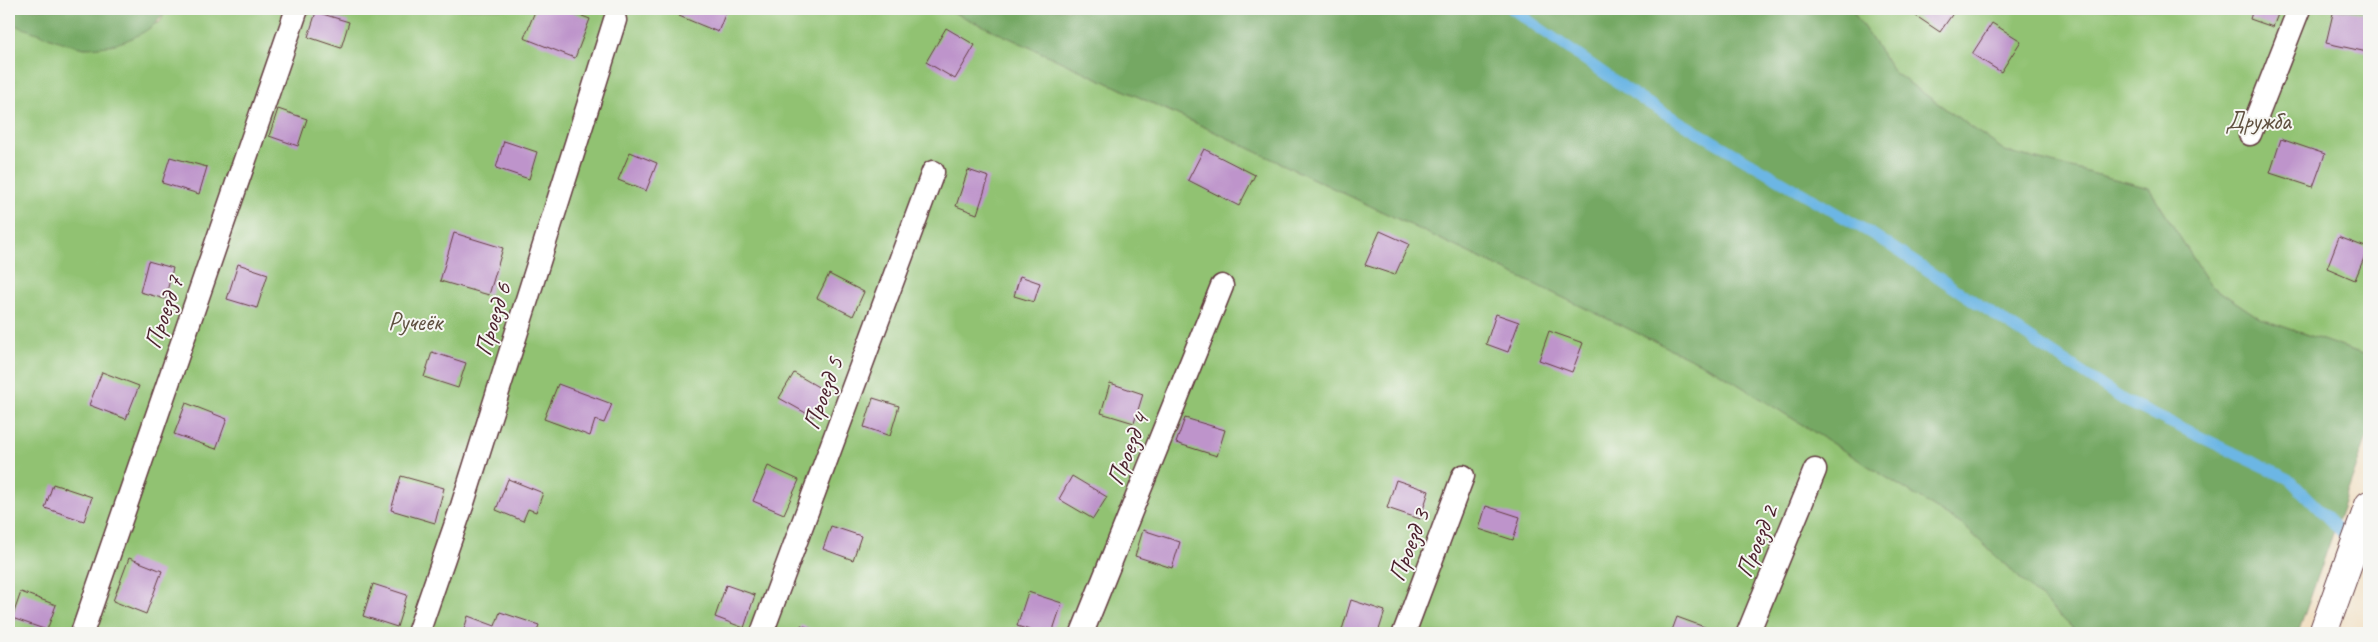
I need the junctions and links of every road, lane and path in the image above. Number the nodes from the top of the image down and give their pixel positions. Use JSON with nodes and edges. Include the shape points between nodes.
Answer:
{"nodes":[{"id":1,"x":297,"y":9,"type":"edge"},
{"id":2,"x":2299,"y":9,"type":"edge"},
{"id":3,"x":615,"y":20,"type":"dead end"},
{"id":4,"x":2250,"y":134,"type":"dead end"},
{"id":5,"x":933,"y":172,"type":"dead end"},
{"id":6,"x":1222,"y":286,"type":"dead end"},
{"id":7,"x":1815,"y":470,"type":"dead end"},
{"id":8,"x":1464,"y":476,"type":"dead end"},
{"id":9,"x":2369,"y":505,"type":"edge"},
{"id":10,"x":82,"y":633,"type":"edge"},
{"id":11,"x":418,"y":633,"type":"edge"},
{"id":12,"x":762,"y":633,"type":"edge"},
{"id":13,"x":1082,"y":633,"type":"edge"},
{"id":14,"x":1404,"y":633,"type":"edge"},
{"id":15,"x":1748,"y":633,"type":"edge"},
{"id":16,"x":2323,"y":633,"type":"edge"}],
"edges":[{"from":1,"to":10,"type":"lane","name":"Проезд 7"},
{"from":2,"to":4,"type":"lane"},
{"from":3,"to":11,"type":"lane","name":"Проезд 6","via":[[462,506]]},
{"from":5,"to":12,"type":"lane","name":"Проезд 5"},
{"from":6,"to":13,"type":"lane","name":"Проезд 4"},
{"from":7,"to":15,"type":"lane","name":"Проезд 2"},
{"from":8,"to":14,"type":"lane","name":"Проезд 3"},
{"from":9,"to":16,"type":"street"}]}
